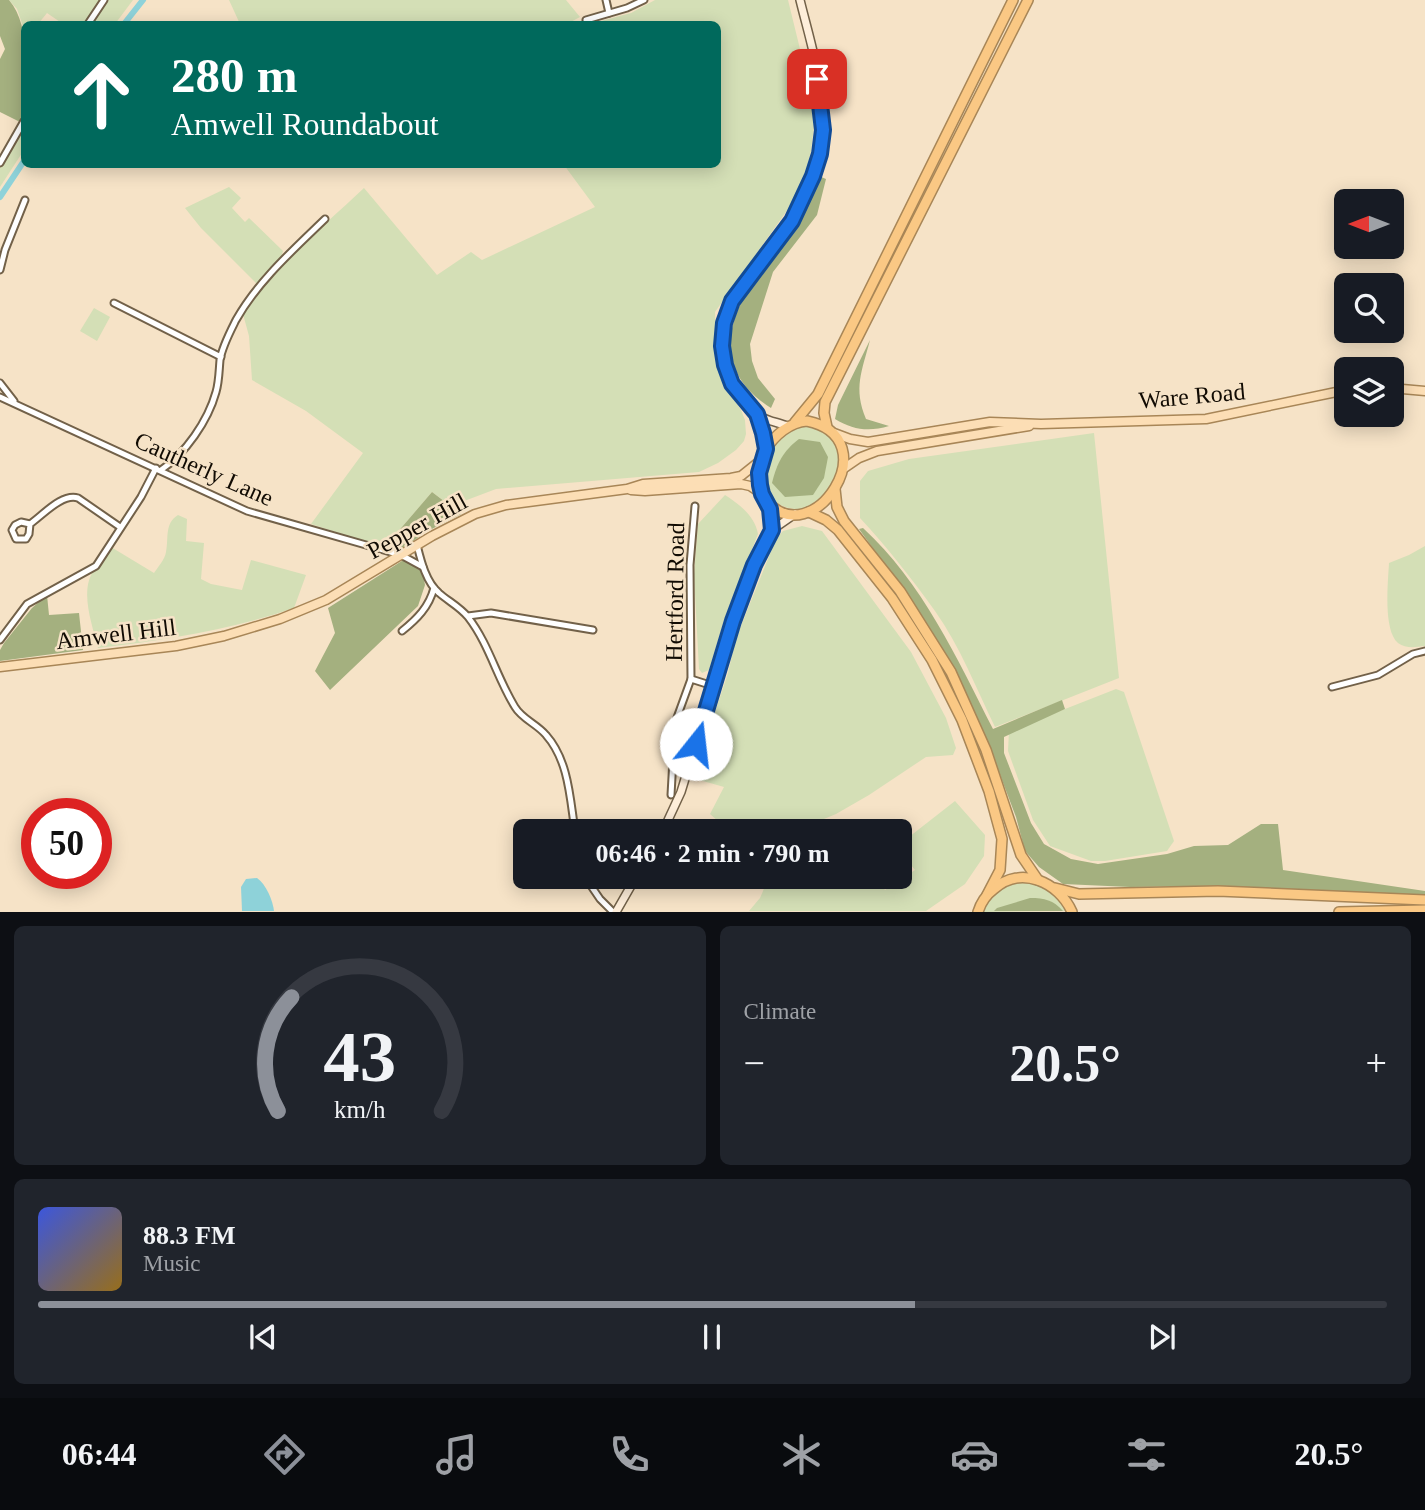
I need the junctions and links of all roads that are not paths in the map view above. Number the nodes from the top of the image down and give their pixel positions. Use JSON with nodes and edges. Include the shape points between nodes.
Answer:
{"nodes":[{"id":1,"x":104,"y":0,"type":"edge"},
{"id":2,"x":606,"y":0,"type":"edge"},
{"id":3,"x":644,"y":0,"type":"edge"},
{"id":4,"x":800,"y":0,"type":"edge"},
{"id":5,"x":1013,"y":0,"type":"edge"},
{"id":6,"x":1028,"y":0,"type":"edge"},
{"id":7,"x":609,"y":13,"type":"junction"},
{"id":8,"x":586,"y":20,"type":"dead end"},
{"id":9,"x":90,"y":21,"type":"edge"},
{"id":10,"x":21,"y":126,"type":"edge"},
{"id":11,"x":0,"y":163,"type":"edge"},
{"id":12,"x":25,"y":200,"type":"dead end"},
{"id":13,"x":325,"y":219,"type":"dead end"},
{"id":14,"x":0,"y":270,"type":"edge"},
{"id":15,"x":114,"y":303,"type":"dead end"},
{"id":16,"x":220,"y":357,"type":"junction"},
{"id":17,"x":0,"y":383,"type":"edge"},
{"id":18,"x":1404,"y":389,"type":"edge"},
{"id":19,"x":1425,"y":391,"type":"edge"},
{"id":20,"x":1334,"y":392,"type":"edge"},
{"id":21,"x":0,"y":397,"type":"edge"},
{"id":22,"x":14,"y":401,"type":"junction"},
{"id":23,"x":757,"y":414,"type":"junction"},
{"id":24,"x":791,"y":424,"type":"junction"},
{"id":25,"x":1041,"y":424,"type":"junction"},
{"id":26,"x":831,"y":430,"type":"junction"},
{"id":27,"x":766,"y":449,"type":"junction"},
{"id":28,"x":761,"y":460,"type":"junction"},
{"id":29,"x":172,"y":463,"type":"junction"},
{"id":30,"x":158,"y":469,"type":"junction"},
{"id":31,"x":843,"y":469,"type":"junction"},
{"id":32,"x":172,"y":476,"type":"junction"},
{"id":33,"x":627,"y":489,"type":"junction"},
{"id":34,"x":835,"y":489,"type":"junction"},
{"id":35,"x":765,"y":499,"type":"junction"},
{"id":36,"x":695,"y":506,"type":"dead end"},
{"id":37,"x":809,"y":512,"type":"junction"},
{"id":38,"x":796,"y":514,"type":"junction"},
{"id":39,"x":30,"y":524,"type":"dead end"},
{"id":40,"x":120,"y":527,"type":"junction"},
{"id":41,"x":772,"y":530,"type":"junction"},
{"id":42,"x":417,"y":545,"type":"junction"},
{"id":43,"x":401,"y":555,"type":"junction"},
{"id":44,"x":423,"y":567,"type":"junction"},
{"id":45,"x":434,"y":588,"type":"junction"},
{"id":46,"x":468,"y":616,"type":"junction"},
{"id":47,"x":593,"y":630,"type":"dead end"},
{"id":48,"x":402,"y":631,"type":"dead end"},
{"id":49,"x":236,"y":633,"type":"joint"},
{"id":50,"x":0,"y":640,"type":"edge"},
{"id":51,"x":1425,"y":651,"type":"edge"},
{"id":52,"x":0,"y":667,"type":"edge"},
{"id":53,"x":691,"y":679,"type":"junction"},
{"id":54,"x":713,"y":687,"type":"junction"},
{"id":55,"x":1332,"y":687,"type":"dead end"},
{"id":56,"x":671,"y":795,"type":"dead end"},
{"id":57,"x":573,"y":819,"type":"edge"},
{"id":58,"x":669,"y":819,"type":"edge"},
{"id":59,"x":1038,"y":880,"type":"junction"},
{"id":60,"x":1055,"y":888,"type":"junction"},
{"id":61,"x":593,"y":889,"type":"edge"},
{"id":62,"x":629,"y":889,"type":"edge"},
{"id":63,"x":987,"y":895,"type":"junction"},
{"id":64,"x":1425,"y":901,"type":"edge"},
{"id":65,"x":979,"y":908,"type":"edge"},
{"id":66,"x":1425,"y":910,"type":"edge"},
{"id":67,"x":615,"y":912,"type":"edge"},
{"id":68,"x":970,"y":912,"type":"edge"},
{"id":69,"x":1072,"y":912,"type":"edge"},
{"id":70,"x":1339,"y":912,"type":"edge"}],
"edges":[{"from":1,"to":9,"type":"street"},
{"from":2,"to":7,"type":"street"},
{"from":3,"to":7,"type":"street"},
{"from":4,"to":23,"type":"main road","via":[[821,102],[820,154],[803,201],[732,301],[724,323],[725,365],[732,384]]},
{"from":5,"to":24,"type":"highway","via":[[817,394]]},
{"from":6,"to":26,"type":"highway","via":[[825,402]]},
{"from":7,"to":8,"type":"street"},
{"from":10,"to":11,"type":"street"},
{"from":12,"to":14,"type":"street"},
{"from":13,"to":16,"type":"street","via":[[262,283],[237,318]]},
{"from":15,"to":16,"type":"street"},
{"from":16,"to":29,"type":"street","via":[[215,395],[197,432]]},
{"from":17,"to":22,"type":"street"},
{"from":18,"to":19,"type":"main road"},
{"from":20,"to":25,"type":"main road","name":"Ware Road","via":[[1206,419]]},
{"from":21,"to":22,"type":"street","name":"Cautherly Lane"},
{"from":22,"to":30,"type":"street","name":"Cautherly Lane"},
{"from":23,"to":24,"type":"main road"},
{"from":23,"to":27,"type":"main road"},
{"from":24,"to":26,"type":"highway","via":[[807,421]]},
{"from":24,"to":27,"type":"highway","via":[[776,434]]},
{"from":25,"to":26,"type":"main road","name":"Ware Road","via":[[968,424],[868,442]]},
{"from":25,"to":31,"type":"main road","name":"Ware Road","via":[[877,451]]},
{"from":26,"to":31,"type":"highway","via":[[840,443]]},
{"from":27,"to":28,"type":"highway"},
{"from":28,"to":33,"type":"main road","name":"Pepper Hill","via":[[741,476]]},
{"from":28,"to":35,"type":"highway"},
{"from":29,"to":30,"type":"street"},
{"from":29,"to":32,"type":"street"},
{"from":30,"to":32,"type":"street","name":"Cautherly Lane"},
{"from":30,"to":40,"type":"street"},
{"from":31,"to":34,"type":"highway"},
{"from":32,"to":43,"type":"street","name":"Cautherly Lane","via":[[247,511]]},
{"from":33,"to":35,"type":"main road","name":"Pepper Hill","via":[[741,484],[751,486]]},
{"from":33,"to":42,"type":"main road","name":"Pepper Hill","via":[[490,508]]},
{"from":34,"to":37,"type":"highway"},
{"from":34,"to":59,"type":"highway","via":[[844,521],[900,590],[951,672],[982,741],[1021,855]]},
{"from":35,"to":38,"type":"highway","via":[[776,509]]},
{"from":35,"to":41,"type":"main road"},
{"from":36,"to":53,"type":"street","name":"Hertford Road","via":[[690,565]]},
{"from":37,"to":38,"type":"highway"},
{"from":37,"to":63,"type":"highway","via":[[838,530],[892,598],[953,701],[981,767],[1002,839],[1000,870]]},
{"from":38,"to":41,"type":"main road"},
{"from":39,"to":40,"type":"street","via":[[72,496]]},
{"from":40,"to":50,"type":"street","via":[[96,566],[27,604]]},
{"from":41,"to":54,"type":"main road","via":[[744,591]]},
{"from":42,"to":43,"type":"main road","name":"Pepper Hill"},
{"from":42,"to":44,"type":"street"},
{"from":43,"to":44,"type":"street","name":"Cautherly Lane"},
{"from":43,"to":49,"type":"main road","name":"Pepper Hill","via":[[326,600]]},
{"from":44,"to":45,"type":"street"},
{"from":45,"to":46,"type":"street"},
{"from":45,"to":48,"type":"street","via":[[421,614]]},
{"from":46,"to":47,"type":"street","via":[[491,613]]},
{"from":46,"to":57,"type":"street","via":[[514,706],[556,749]]},
{"from":49,"to":52,"type":"main road","name":"Amwell Hill"},
{"from":51,"to":55,"type":"street","via":[[1378,675]]},
{"from":53,"to":54,"type":"street","name":"Hertford Road"},
{"from":53,"to":56,"type":"street","name":"Hertford Road","via":[[675,723]]},
{"from":54,"to":58,"type":"main road"},
{"from":59,"to":60,"type":"highway"},
{"from":59,"to":63,"type":"highway","via":[[1008,880]]},
{"from":60,"to":64,"type":"highway","via":[[1079,894],[1218,891]]},
{"from":60,"to":69,"type":"highway"},
{"from":61,"to":67,"type":"street"},
{"from":62,"to":67,"type":"main road"},
{"from":63,"to":65,"type":"highway"},
{"from":65,"to":68,"type":"highway"},
{"from":66,"to":70,"type":"highway"}]}
